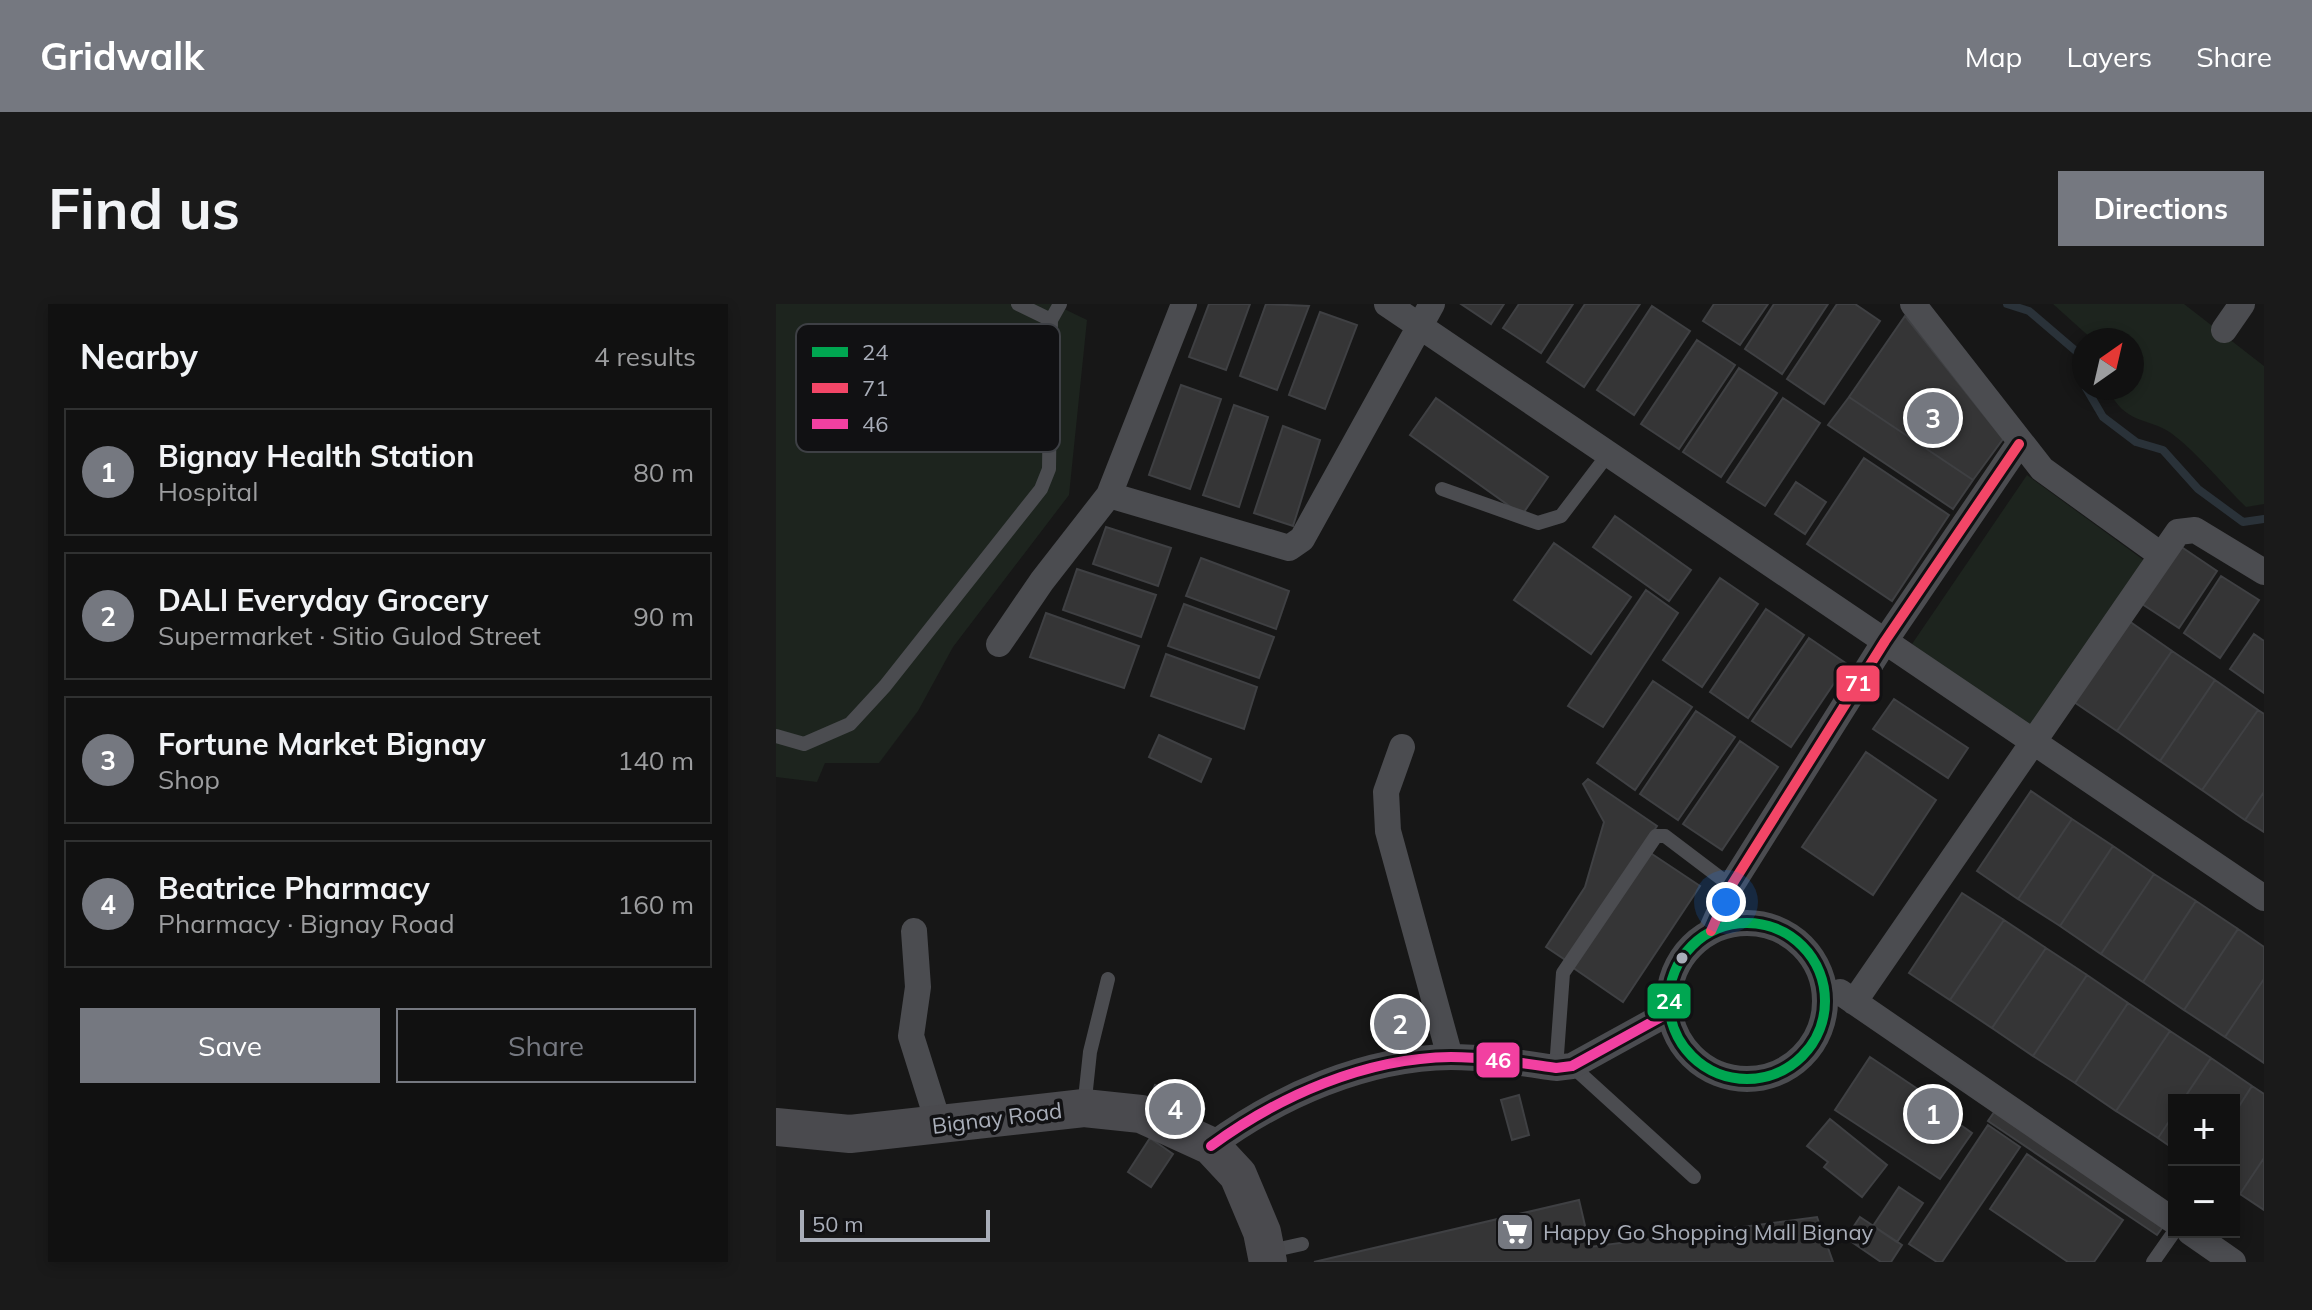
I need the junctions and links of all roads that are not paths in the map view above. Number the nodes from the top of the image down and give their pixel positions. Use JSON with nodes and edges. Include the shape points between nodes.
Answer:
{"nodes":[{"id":1,"x":1018,"y":304,"type":"edge"},
{"id":2,"x":1060,"y":304,"type":"edge"},
{"id":3,"x":1184,"y":304,"type":"edge"},
{"id":4,"x":1387,"y":304,"type":"edge"},
{"id":5,"x":1913,"y":304,"type":"edge"},
{"id":6,"x":2242,"y":304,"type":"edge"},
{"id":7,"x":1425,"y":314,"type":"edge"},
{"id":8,"x":1051,"y":320,"type":"junction"},
{"id":9,"x":1051,"y":324,"type":"edge"},
{"id":10,"x":2224,"y":330,"type":"dead end"},
{"id":11,"x":2019,"y":444,"type":"junction"},
{"id":12,"x":1049,"y":452,"type":"edge"},
{"id":13,"x":1609,"y":453,"type":"junction"},
{"id":14,"x":1442,"y":489,"type":"dead end"},
{"id":15,"x":1109,"y":495,"type":"junction"},
{"id":16,"x":2161,"y":555,"type":"junction"},
{"id":17,"x":2264,"y":572,"type":"edge"},
{"id":18,"x":1885,"y":641,"type":"junction"},
{"id":19,"x":999,"y":644,"type":"dead end"},
{"id":20,"x":776,"y":736,"type":"edge"},
{"id":21,"x":2033,"y":744,"type":"junction"},
{"id":22,"x":1402,"y":747,"type":"dead end"},
{"id":23,"x":1731,"y":886,"type":"junction"},
{"id":24,"x":2264,"y":898,"type":"edge"},
{"id":25,"x":914,"y":931,"type":"dead end"},
{"id":26,"x":1711,"y":931,"type":"junction"},
{"id":27,"x":1108,"y":979,"type":"dead end"},
{"id":28,"x":1823,"y":982,"type":"junction"},
{"id":29,"x":1854,"y":1002,"type":"junction"},
{"id":30,"x":1670,"y":1012,"type":"junction"},
{"id":31,"x":1450,"y":1057,"type":"junction"},
{"id":32,"x":1564,"y":1067,"type":"junction"},
{"id":33,"x":1084,"y":1108,"type":"junction"},
{"id":34,"x":939,"y":1125,"type":"junction"},
{"id":35,"x":776,"y":1127,"type":"edge"},
{"id":36,"x":1211,"y":1146,"type":"junction"},
{"id":37,"x":1694,"y":1177,"type":"dead end"},
{"id":38,"x":2168,"y":1217,"type":"edge"},
{"id":39,"x":2170,"y":1238,"type":"edge"},
{"id":40,"x":2199,"y":1238,"type":"edge"},
{"id":41,"x":1302,"y":1244,"type":"dead end"},
{"id":42,"x":1266,"y":1257,"type":"edge"},
{"id":43,"x":2153,"y":1262,"type":"edge"},
{"id":44,"x":2233,"y":1262,"type":"edge"}],
"edges":[{"from":1,"to":8,"type":"lane"},
{"from":2,"to":8,"type":"lane"},
{"from":3,"to":15,"type":"street"},
{"from":4,"to":7,"type":"street"},
{"from":5,"to":11,"type":"street"},
{"from":6,"to":10,"type":"street"},
{"from":7,"to":13,"type":"street"},
{"from":7,"to":15,"type":"street","via":[[1297,545],[1280,548]]},
{"from":8,"to":9,"type":"lane"},
{"from":11,"to":16,"type":"street","via":[[2042,469]]},
{"from":11,"to":18,"type":"street"},
{"from":12,"to":20,"type":"lane","via":[[1041,489],[850,724],[804,744]]},
{"from":13,"to":14,"type":"lane","via":[[1552,521],[1538,523]]},
{"from":13,"to":18,"type":"street"},
{"from":15,"to":19,"type":"street"},
{"from":16,"to":17,"type":"street","via":[[2178,532],[2195,530]]},
{"from":16,"to":21,"type":"street"},
{"from":18,"to":21,"type":"street"},
{"from":18,"to":23,"type":"street"},
{"from":21,"to":24,"type":"street"},
{"from":21,"to":29,"type":"street"},
{"from":22,"to":31,"type":"street","via":[[1386,792],[1388,831]]},
{"from":23,"to":26,"type":"street"},
{"from":23,"to":32,"type":"lane","via":[[1665,836],[1656,836],[1563,973]]},
{"from":25,"to":34,"type":"street","via":[[918,987],[911,1036]]},
{"from":26,"to":28,"type":"street","via":[[1737,923],[1764,925],[1808,952]]},
{"from":26,"to":30,"type":"street","via":[[1689,947],[1674,970]]},
{"from":27,"to":33,"type":"lane","via":[[1090,1052]]},
{"from":28,"to":29,"type":"street"},
{"from":28,"to":30,"type":"street","via":[[1823,1022],[1812,1044],[1796,1063],[1774,1075],[1738,1078],[1703,1066],[1683,1047]]},
{"from":29,"to":38,"type":"street"},
{"from":30,"to":32,"type":"street"},
{"from":31,"to":32,"type":"street"},
{"from":31,"to":36,"type":"street","via":[[1374,1067],[1306,1091],[1244,1122]]},
{"from":32,"to":37,"type":"lane"},
{"from":33,"to":34,"type":"main road","name":"Bignay Road"},
{"from":33,"to":36,"type":"main road","name":"Bignay Road","via":[[1141,1114]]},
{"from":34,"to":35,"type":"main road","name":"Bignay Road","via":[[850,1134]]},
{"from":36,"to":42,"type":"main road","via":[[1238,1175],[1262,1232]]},
{"from":39,"to":43,"type":"lane"},
{"from":40,"to":44,"type":"street"},
{"from":41,"to":42,"type":"lane"}]}
